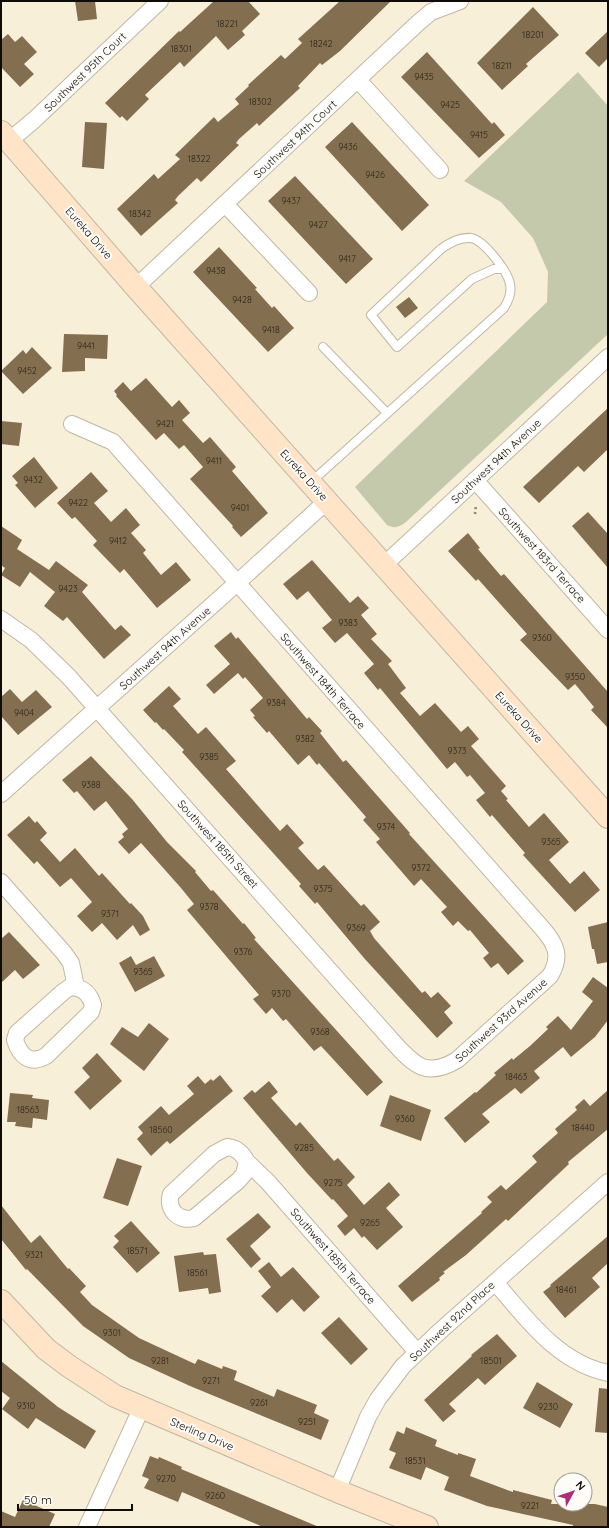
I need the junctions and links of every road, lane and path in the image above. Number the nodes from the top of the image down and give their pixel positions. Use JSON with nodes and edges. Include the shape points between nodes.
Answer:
{"nodes":[{"id":1,"x":160,"y":1,"type":"edge"},
{"id":2,"x":460,"y":1,"type":"edge"},
{"id":3,"x":358,"y":80,"type":"junction"},
{"id":4,"x":4,"y":138,"type":"edge"},
{"id":5,"x":440,"y":170,"type":"dead end"},
{"id":6,"x":225,"y":204,"type":"junction"},
{"id":7,"x":502,"y":269,"type":"junction"},
{"id":8,"x":136,"y":287,"type":"junction"},
{"id":9,"x":309,"y":293,"type":"dead end"},
{"id":10,"x":323,"y":347,"type":"dead end"},
{"id":11,"x":608,"y":357,"type":"edge"},
{"id":12,"x":387,"y":413,"type":"junction"},
{"id":13,"x":72,"y":424,"type":"dead end"},
{"id":14,"x":475,"y":480,"type":"junction"},
{"id":15,"x":311,"y":482,"type":"junction"},
{"id":16,"x":327,"y":501,"type":"junction"},
{"id":17,"x":476,"y":505,"type":"dead end"},
{"id":18,"x":475,"y":514,"type":"dead end"},
{"id":19,"x":384,"y":565,"type":"junction"},
{"id":20,"x":237,"y":583,"type":"junction"},
{"id":21,"x":1,"y":619,"type":"edge"},
{"id":22,"x":608,"y":630,"type":"edge"},
{"id":23,"x":97,"y":708,"type":"junction"},
{"id":24,"x":1,"y":794,"type":"edge"},
{"id":25,"x":608,"y":817,"type":"edge"},
{"id":26,"x":1,"y":882,"type":"edge"},
{"id":27,"x":556,"y":956,"type":"joint"},
{"id":28,"x":76,"y":987,"type":"junction"},
{"id":29,"x":432,"y":1070,"type":"joint"},
{"id":30,"x":247,"y":1162,"type":"junction"},
{"id":31,"x":608,"y":1182,"type":"edge"},
{"id":32,"x":494,"y":1282,"type":"junction"},
{"id":33,"x":1,"y":1301,"type":"edge"},
{"id":34,"x":418,"y":1352,"type":"junction"},
{"id":35,"x":608,"y":1373,"type":"edge"},
{"id":36,"x":141,"y":1409,"type":"junction"},
{"id":37,"x":337,"y":1491,"type":"junction"},
{"id":38,"x":87,"y":1527,"type":"edge"},
{"id":39,"x":426,"y":1527,"type":"edge"}],
"edges":[{"from":1,"to":4,"type":"street","name":"Southwest 95th Court","via":[[34,120]]},
{"from":2,"to":3,"type":"street","name":"Southwest 94th Court","via":[[431,12]]},
{"from":3,"to":5,"type":"street"},
{"from":3,"to":6,"type":"street","name":"Southwest 94th Court"},
{"from":4,"to":8,"type":"main road","name":"Eureka Drive"},
{"from":6,"to":8,"type":"street","name":"Southwest 94th Court"},
{"from":6,"to":9,"type":"street"},
{"from":7,"to":7,"type":"lane","via":[[494,269],[472,279],[397,347],[371,315],[452,241],[472,238],[486,246]]},
{"from":7,"to":12,"type":"lane","via":[[510,283],[511,292],[504,308]]},
{"from":8,"to":15,"type":"main road","name":"Eureka Drive"},
{"from":10,"to":12,"type":"lane"},
{"from":11,"to":14,"type":"street","name":"Southwest 94th Avenue"},
{"from":12,"to":15,"type":"lane"},
{"from":13,"to":20,"type":"street","name":"Southwest 184th Terrace","via":[[113,442]]},
{"from":14,"to":19,"type":"street","name":"Southwest 94th Avenue"},
{"from":14,"to":22,"type":"street","name":"Southwest 183rd Terrace"},
{"from":15,"to":16,"type":"main road","name":"Eureka Drive"},
{"from":16,"to":19,"type":"main road","name":"Eureka Drive"},
{"from":16,"to":20,"type":"street","name":"Southwest 94th Avenue"},
{"from":17,"to":18,"type":"path"},
{"from":19,"to":25,"type":"main road","name":"Eureka Drive"},
{"from":20,"to":23,"type":"street","name":"Southwest 94th Avenue"},
{"from":20,"to":27,"type":"street","name":"Southwest 184th Terrace","via":[[542,928],[554,943]]},
{"from":21,"to":23,"type":"street","name":"Southwest 185th Street","via":[[44,652]]},
{"from":23,"to":24,"type":"street","name":"Southwest 94th Avenue"},
{"from":23,"to":29,"type":"street","name":"Southwest 185th Street","via":[[408,1058],[416,1065]]},
{"from":26,"to":28,"type":"street","via":[[64,953],[71,963]]},
{"from":27,"to":29,"type":"street","name":"Southwest 93rd Avenue","via":[[553,971],[545,982],[457,1060],[448,1066]]},
{"from":28,"to":28,"type":"street","via":[[70,987],[63,992],[17,1033],[15,1040],[23,1056],[30,1060],[46,1056],[91,1012],[91,999],[83,989]]},
{"from":30,"to":30,"type":"street","via":[[237,1149],[227,1147],[214,1154],[171,1194],[170,1205],[173,1211],[183,1219],[194,1218],[239,1180],[247,1169]]},
{"from":30,"to":34,"type":"street","name":"Southwest 185th Terrace"},
{"from":31,"to":32,"type":"street","name":"Southwest 92nd Place"},
{"from":32,"to":34,"type":"street","name":"Southwest 92nd Place"},
{"from":32,"to":35,"type":"street","via":[[556,1348],[585,1366]]},
{"from":33,"to":36,"type":"main road","name":"Sterling Drive","via":[[36,1339],[70,1368]]},
{"from":34,"to":37,"type":"street","name":"Southwest 92nd Place","via":[[403,1366],[378,1399]]},
{"from":36,"to":37,"type":"main road","name":"Sterling Drive"},
{"from":36,"to":38,"type":"street"},
{"from":37,"to":39,"type":"main road","name":"Sterling Drive"}]}
